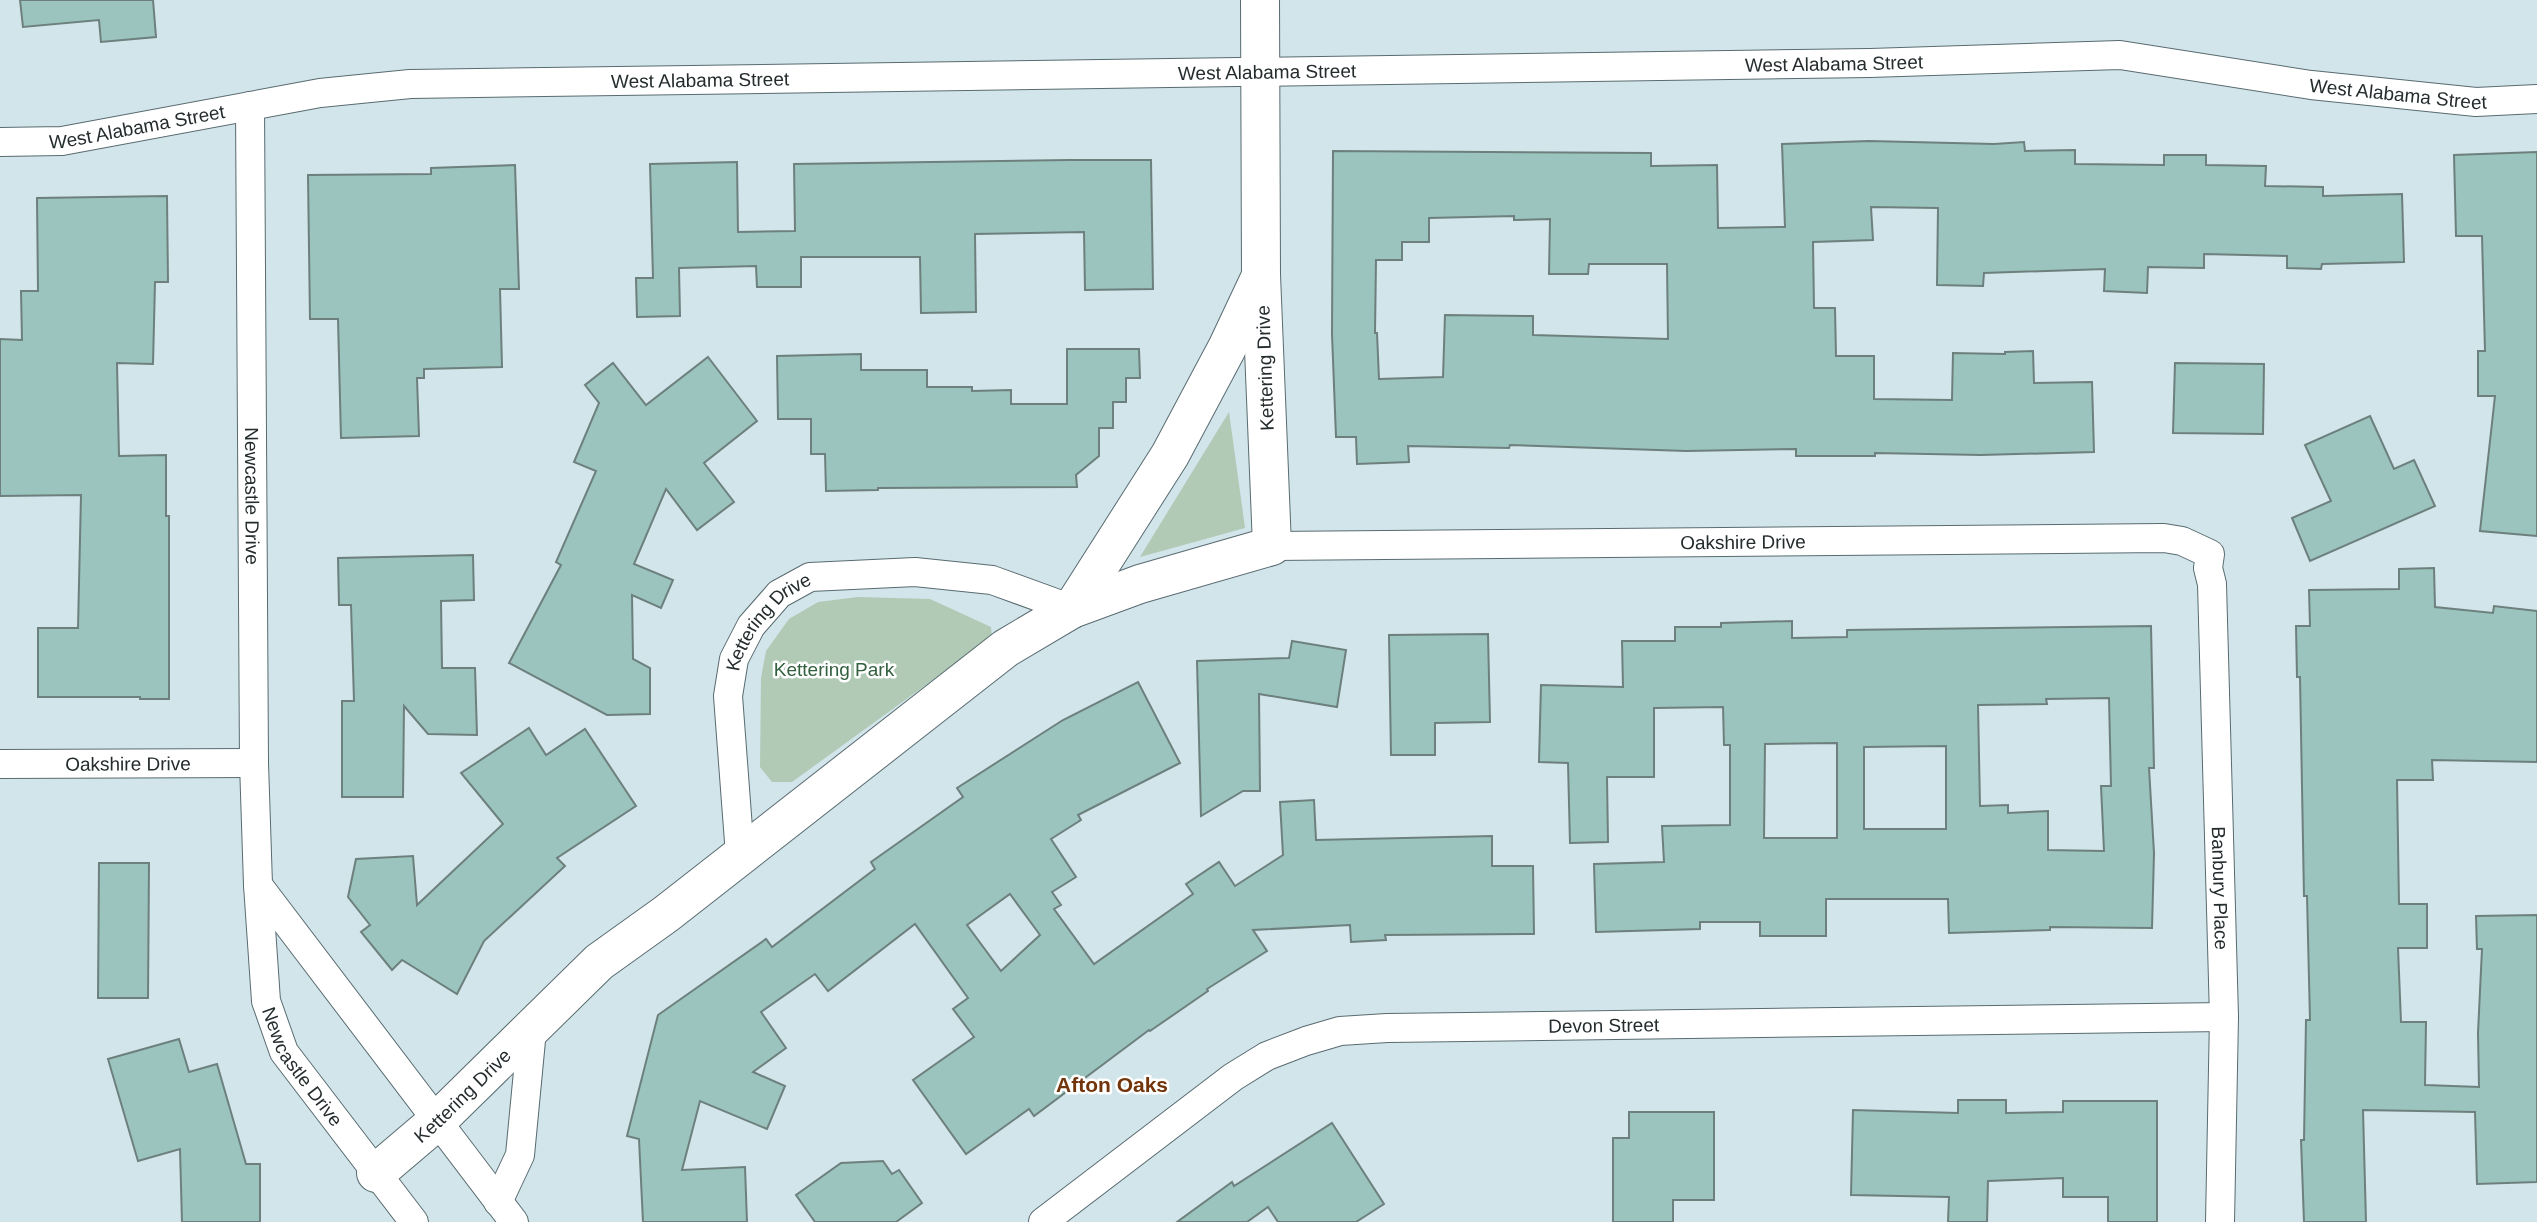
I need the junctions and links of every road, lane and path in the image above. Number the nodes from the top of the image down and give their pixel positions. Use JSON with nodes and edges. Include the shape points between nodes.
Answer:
{"nodes":[{"id":1,"x":1260,"y":0,"type":"edge"},
{"id":2,"x":1260,"y":72,"type":"junction"},
{"id":3,"x":2537,"y":99,"type":"edge"},
{"id":4,"x":250,"y":106,"type":"junction"},
{"id":5,"x":0,"y":142,"type":"edge"},
{"id":6,"x":1261,"y":275,"type":"junction"},
{"id":7,"x":1272,"y":546,"type":"junction"},
{"id":8,"x":2210,"y":554,"type":"joint"},
{"id":9,"x":1072,"y":609,"type":"junction"},
{"id":10,"x":254,"y":763,"type":"junction"},
{"id":11,"x":0,"y":764,"type":"edge"},
{"id":12,"x":740,"y":855,"type":"junction"},
{"id":13,"x":258,"y":886,"type":"junction"},
{"id":14,"x":2224,"y":1017,"type":"junction"},
{"id":15,"x":532,"y":1030,"type":"junction"},
{"id":16,"x":436,"y":1122,"type":"junction"},
{"id":17,"x":376,"y":1173,"type":"junction"},
{"id":18,"x":506,"y":1212,"type":"edge"},
{"id":19,"x":414,"y":1222,"type":"edge"},
{"id":20,"x":1043,"y":1222,"type":"edge"},
{"id":21,"x":2220,"y":1222,"type":"edge"}],
"edges":[{"from":1,"to":2,"type":"street","name":"Kettering Drive"},
{"from":2,"to":3,"type":"street","name":"West Alabama Street","via":[[2120,55],[2311,85],[2476,102]]},
{"from":2,"to":4,"type":"street","name":"West Alabama Street","via":[[410,84]]},
{"from":2,"to":6,"type":"street","name":"Kettering Drive"},
{"from":4,"to":5,"type":"street","name":"West Alabama Street","via":[[62,141]]},
{"from":4,"to":10,"type":"street","name":"Newcastle Drive"},
{"from":6,"to":7,"type":"street","name":"Kettering Drive"},
{"from":6,"to":9,"type":"street","name":"Kettering Drive","via":[[1170,455]]},
{"from":7,"to":8,"type":"street","name":"Oakshire Drive","via":[[2164,538]]},
{"from":7,"to":9,"type":"street","name":"Kettering Drive"},
{"from":8,"to":14,"type":"street","name":"Banbury Place"},
{"from":9,"to":12,"type":"street","name":"Kettering Drive","via":[[1006,648]]},
{"from":9,"to":12,"type":"street","name":"Kettering Drive","via":[[992,580],[915,572],[810,578],[779,594],[751,625],[734,659],[728,696]]},
{"from":10,"to":11,"type":"street","name":"Oakshire Drive"},
{"from":10,"to":13,"type":"street","name":"Newcastle Drive"},
{"from":12,"to":15,"type":"street","name":"Kettering Drive","via":[[599,962]]},
{"from":13,"to":16,"type":"street"},
{"from":13,"to":17,"type":"street","name":"Newcastle Drive","via":[[267,1001],[284,1052]]},
{"from":14,"to":20,"type":"street","name":"Devon Street","via":[[1340,1031],[1267,1056],[1233,1077]]},
{"from":14,"to":21,"type":"street","name":"Banbury Place"},
{"from":15,"to":16,"type":"street","name":"Kettering Drive"},
{"from":15,"to":18,"type":"street","via":[[520,1155]]},
{"from":16,"to":17,"type":"street","name":"Kettering Drive"},
{"from":16,"to":18,"type":"street"},
{"from":17,"to":19,"type":"street","name":"Newcastle Drive"}]}
